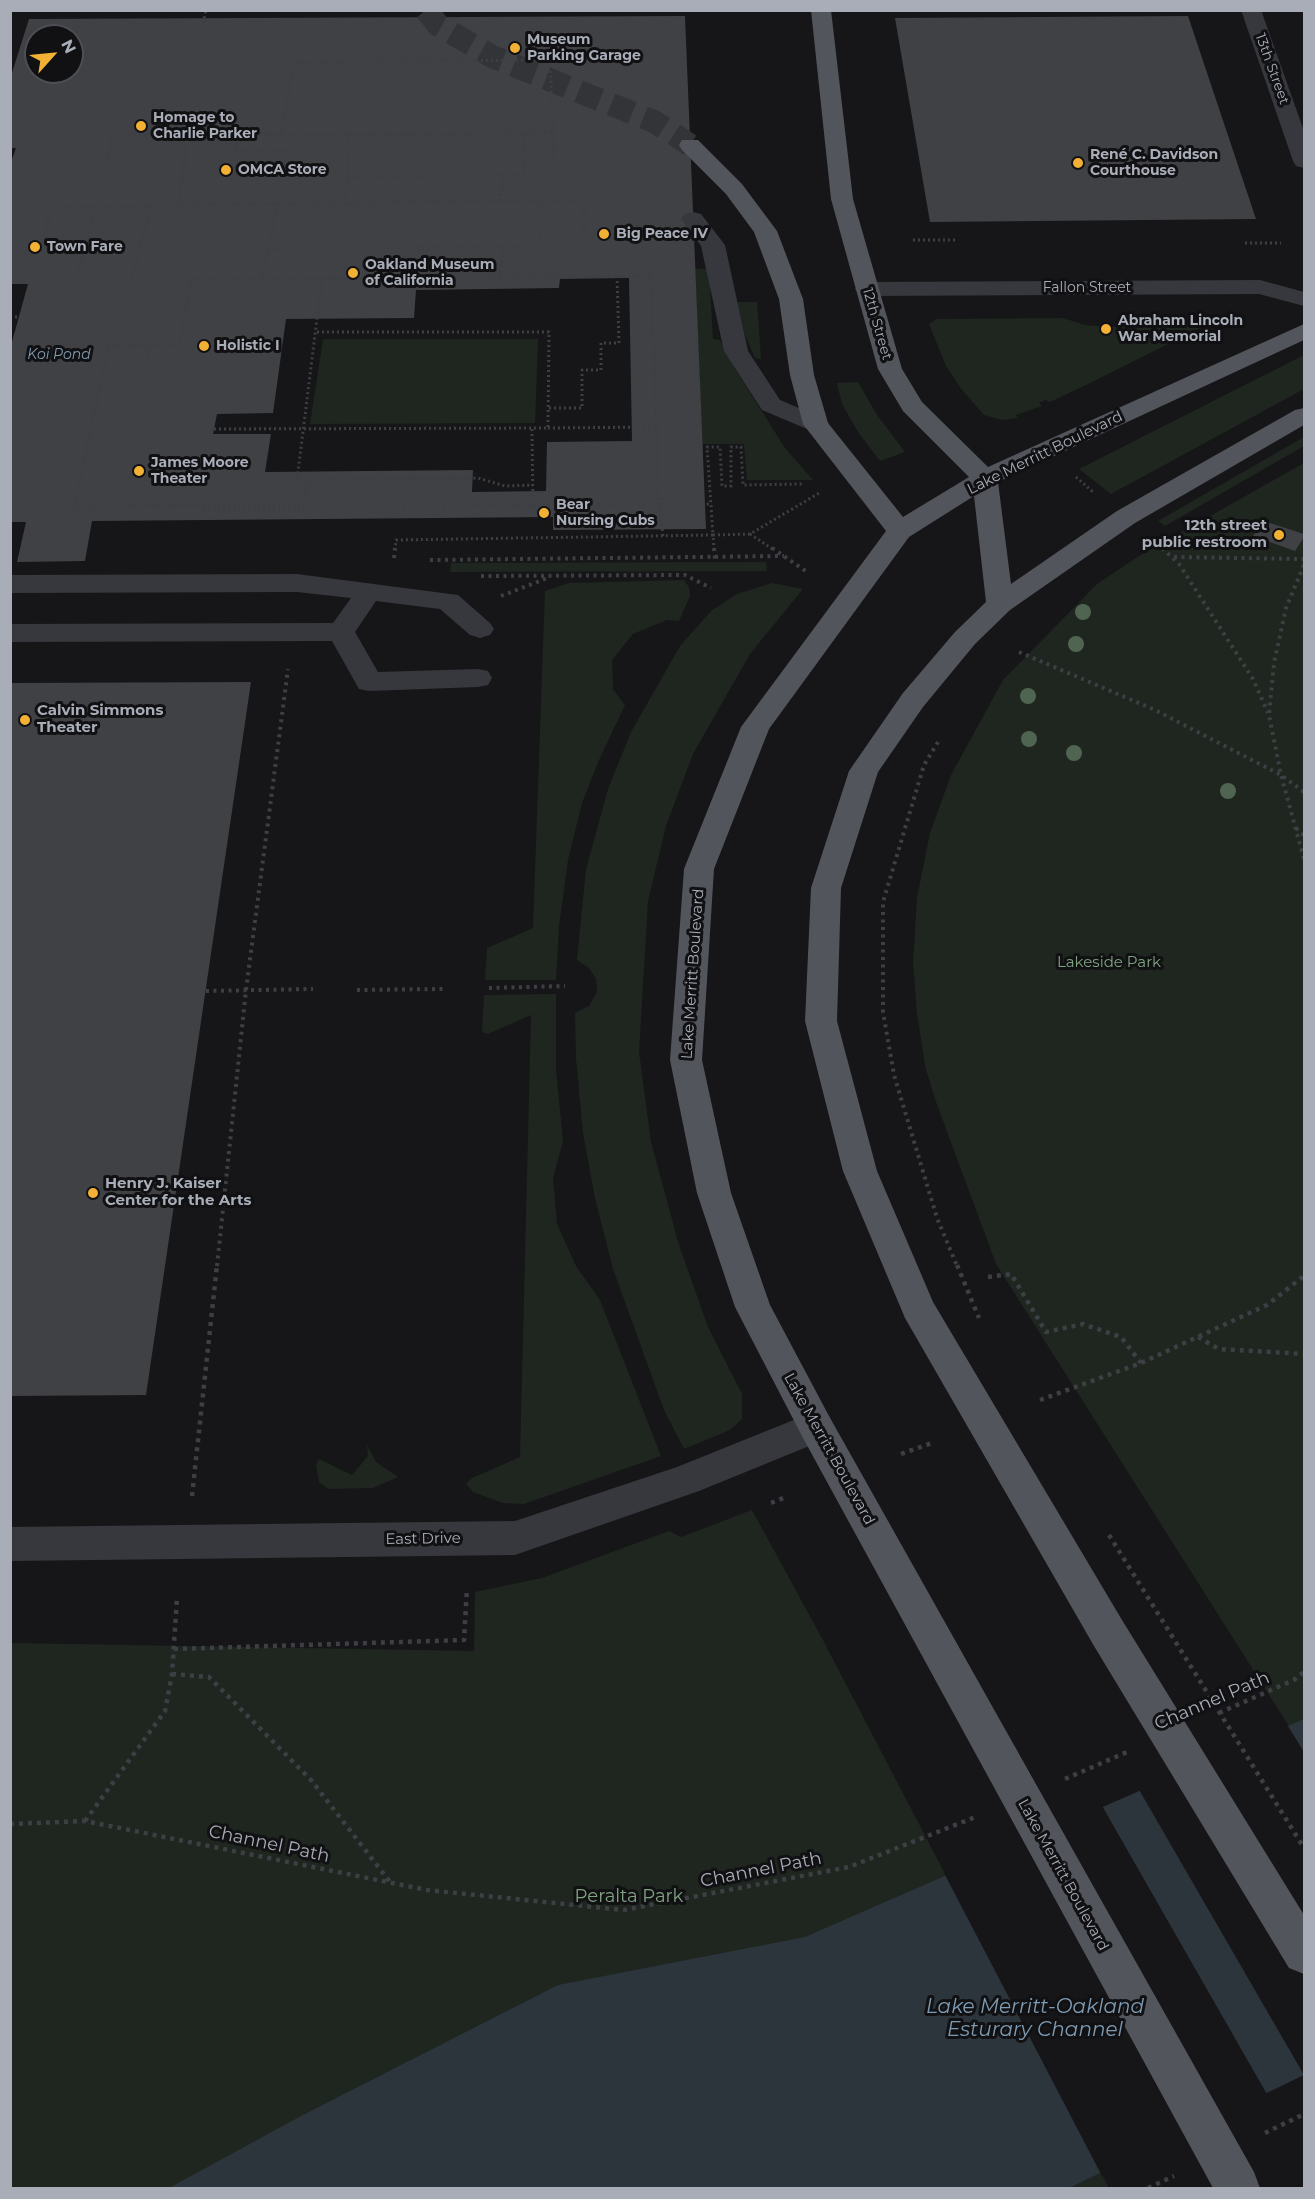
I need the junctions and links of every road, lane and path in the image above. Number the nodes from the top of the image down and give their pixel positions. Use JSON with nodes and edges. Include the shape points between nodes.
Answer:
{"nodes":[{"id":1,"x":206,"y":10,"type":"edge"},
{"id":2,"x":821,"y":10,"type":"edge"},
{"id":3,"x":1251,"y":10,"type":"edge"},
{"id":4,"x":202,"y":28,"type":"dead end"},
{"id":5,"x":349,"y":132,"type":"junction"},
{"id":6,"x":524,"y":133,"type":"junction"},
{"id":7,"x":553,"y":133,"type":"junction"},
{"id":8,"x":237,"y":134,"type":"junction"},
{"id":9,"x":281,"y":134,"type":"junction"},
{"id":10,"x":690,"y":145,"type":"tunnel mouth"},
{"id":11,"x":187,"y":146,"type":"dead end"},
{"id":12,"x":298,"y":150,"type":"dead end"},
{"id":13,"x":1305,"y":161,"type":"edge"},
{"id":14,"x":106,"y":164,"type":"dead end"},
{"id":15,"x":555,"y":166,"type":"dead end"},
{"id":16,"x":503,"y":175,"type":"junction"},
{"id":17,"x":347,"y":178,"type":"junction"},
{"id":18,"x":500,"y":201,"type":"junction"},
{"id":19,"x":538,"y":201,"type":"junction"},
{"id":20,"x":346,"y":204,"type":"junction"},
{"id":21,"x":178,"y":205,"type":"junction"},
{"id":22,"x":277,"y":206,"type":"junction"},
{"id":23,"x":94,"y":215,"type":"dead end"},
{"id":24,"x":148,"y":216,"type":"dead end"},
{"id":25,"x":693,"y":219,"type":"dead end"},
{"id":26,"x":45,"y":233,"type":"dead end"},
{"id":27,"x":584,"y":237,"type":"dead end"},
{"id":28,"x":913,"y":240,"type":"dead end"},
{"id":29,"x":957,"y":240,"type":"dead end"},
{"id":30,"x":1245,"y":243,"type":"dead end"},
{"id":31,"x":1281,"y":243,"type":"dead end"},
{"id":32,"x":503,"y":247,"type":"junction"},
{"id":33,"x":267,"y":249,"type":"junction"},
{"id":34,"x":617,"y":276,"type":"junction"},
{"id":35,"x":500,"y":277,"type":"junction"},
{"id":36,"x":322,"y":278,"type":"junction"},
{"id":37,"x":262,"y":279,"type":"junction"},
{"id":38,"x":191,"y":280,"type":"junction"},
{"id":39,"x":76,"y":282,"type":"dead end"},
{"id":40,"x":867,"y":290,"type":"junction"},
{"id":41,"x":1305,"y":299,"type":"edge"},
{"id":42,"x":10,"y":317,"type":"edge"},
{"id":43,"x":20,"y":317,"type":"dead end"},
{"id":44,"x":1305,"y":331,"type":"edge"},
{"id":45,"x":315,"y":332,"type":"junction"},
{"id":46,"x":151,"y":346,"type":"junction"},
{"id":47,"x":148,"y":361,"type":"dead end"},
{"id":48,"x":549,"y":408,"type":"junction"},
{"id":49,"x":1305,"y":415,"type":"edge"},
{"id":50,"x":816,"y":424,"type":"junction"},
{"id":51,"x":655,"y":427,"type":"junction"},
{"id":52,"x":548,"y":428,"type":"junction"},
{"id":53,"x":214,"y":429,"type":"dead end"},
{"id":54,"x":532,"y":429,"type":"junction"},
{"id":55,"x":304,"y":430,"type":"junction"},
{"id":56,"x":1075,"y":477,"type":"dead end"},
{"id":57,"x":985,"y":478,"type":"junction"},
{"id":58,"x":308,"y":480,"type":"junction"},
{"id":59,"x":803,"y":484,"type":"dead end"},
{"id":60,"x":533,"y":485,"type":"junction"},
{"id":61,"x":814,"y":494,"type":"dead end"},
{"id":62,"x":1102,"y":499,"type":"dead end"},
{"id":63,"x":659,"y":504,"type":"junction"},
{"id":64,"x":711,"y":504,"type":"junction"},
{"id":65,"x":533,"y":505,"type":"junction"},
{"id":66,"x":203,"y":510,"type":"dead end"},
{"id":67,"x":900,"y":531,"type":"junction"},
{"id":68,"x":750,"y":534,"type":"junction"},
{"id":69,"x":713,"y":535,"type":"junction"},
{"id":70,"x":663,"y":536,"type":"junction"},
{"id":71,"x":1152,"y":538,"type":"dead end"},
{"id":72,"x":784,"y":556,"type":"junction"},
{"id":73,"x":1173,"y":557,"type":"junction"},
{"id":74,"x":715,"y":559,"type":"junction"},
{"id":75,"x":1305,"y":559,"type":"edge"},
{"id":76,"x":429,"y":560,"type":"dead end"},
{"id":77,"x":1305,"y":565,"type":"edge"},
{"id":78,"x":394,"y":566,"type":"dead end"},
{"id":79,"x":807,"y":572,"type":"dead end"},
{"id":80,"x":476,"y":576,"type":"dead end"},
{"id":81,"x":554,"y":576,"type":"junction"},
{"id":82,"x":10,"y":584,"type":"edge"},
{"id":83,"x":711,"y":588,"type":"dead end"},
{"id":84,"x":369,"y":591,"type":"junction"},
{"id":85,"x":490,"y":600,"type":"dead end"},
{"id":86,"x":1000,"y":604,"type":"junction"},
{"id":87,"x":480,"y":629,"type":"dead end"},
{"id":88,"x":341,"y":632,"type":"junction"},
{"id":89,"x":10,"y":633,"type":"edge"},
{"id":90,"x":1018,"y":652,"type":"dead end"},
{"id":91,"x":290,"y":657,"type":"dead end"},
{"id":92,"x":478,"y":678,"type":"dead end"},
{"id":93,"x":1269,"y":715,"type":"junction"},
{"id":94,"x":940,"y":737,"type":"dead end"},
{"id":95,"x":1281,"y":775,"type":"junction"},
{"id":96,"x":1305,"y":792,"type":"edge"},
{"id":97,"x":1296,"y":827,"type":"junction"},
{"id":98,"x":1305,"y":835,"type":"edge"},
{"id":99,"x":1305,"y":859,"type":"edge"},
{"id":100,"x":565,"y":986,"type":"dead end"},
{"id":101,"x":489,"y":988,"type":"dead end"},
{"id":102,"x":313,"y":989,"type":"dead end"},
{"id":103,"x":443,"y":989,"type":"dead end"},
{"id":104,"x":246,"y":990,"type":"junction"},
{"id":105,"x":357,"y":990,"type":"dead end"},
{"id":106,"x":206,"y":991,"type":"dead end"},
{"id":107,"x":1305,"y":1276,"type":"edge"},
{"id":108,"x":988,"y":1277,"type":"dead end"},
{"id":109,"x":983,"y":1328,"type":"dead end"},
{"id":110,"x":1198,"y":1337,"type":"junction"},
{"id":111,"x":1305,"y":1354,"type":"edge"},
{"id":112,"x":1141,"y":1363,"type":"junction"},
{"id":113,"x":1040,"y":1400,"type":"dead end"},
{"id":114,"x":816,"y":1427,"type":"junction"},
{"id":115,"x":932,"y":1443,"type":"dead end"},
{"id":116,"x":901,"y":1454,"type":"dead end"},
{"id":117,"x":192,"y":1496,"type":"dead end"},
{"id":118,"x":786,"y":1497,"type":"dead end"},
{"id":119,"x":771,"y":1503,"type":"dead end"},
{"id":120,"x":1108,"y":1534,"type":"dead end"},
{"id":121,"x":10,"y":1544,"type":"edge"},
{"id":122,"x":467,"y":1588,"type":"dead end"},
{"id":123,"x":177,"y":1598,"type":"dead end"},
{"id":124,"x":1158,"y":1613,"type":"joint"},
{"id":125,"x":174,"y":1649,"type":"junction"},
{"id":126,"x":1305,"y":1672,"type":"edge"},
{"id":127,"x":172,"y":1674,"type":"junction"},
{"id":128,"x":1212,"y":1716,"type":"dead end"},
{"id":129,"x":1135,"y":1748,"type":"dead end"},
{"id":130,"x":1058,"y":1781,"type":"dead end"},
{"id":131,"x":981,"y":1814,"type":"dead end"},
{"id":132,"x":85,"y":1821,"type":"junction"},
{"id":133,"x":10,"y":1824,"type":"edge"},
{"id":134,"x":1305,"y":1848,"type":"edge"},
{"id":135,"x":391,"y":1883,"type":"junction"},
{"id":136,"x":1305,"y":1953,"type":"edge"},
{"id":137,"x":1238,"y":2188,"type":"edge"}],
"edges":[{"from":1,"to":4,"type":"path"},
{"from":2,"to":40,"type":"main road","name":"12th Street","via":[[842,199]]},
{"from":3,"to":13,"type":"street","name":"13th Street"},
{"from":5,"to":6,"type":"path"},
{"from":5,"to":9,"type":"path"},
{"from":5,"to":17,"type":"path"},
{"from":6,"to":7,"type":"path"},
{"from":6,"to":16,"type":"path","via":[[524,175]]},
{"from":7,"to":9,"type":"path","via":[[550,60],[294,62]]},
{"from":7,"to":15,"type":"path"},
{"from":8,"to":9,"type":"path"},
{"from":8,"to":12,"type":"path","via":[[234,151]]},
{"from":8,"to":14,"type":"path","via":[[113,136]]},
{"from":10,"to":50,"type":"main road","via":[[734,189],[765,231],[791,298],[802,375]]},
{"from":11,"to":21,"type":"path"},
{"from":16,"to":17,"type":"path"},
{"from":16,"to":18,"type":"path"},
{"from":17,"to":20,"type":"path"},
{"from":18,"to":19,"type":"path"},
{"from":18,"to":20,"type":"path"},
{"from":19,"to":27,"type":"path","via":[[584,200]]},
{"from":19,"to":32,"type":"path","via":[[540,246]]},
{"from":20,"to":22,"type":"path"},
{"from":21,"to":22,"type":"path"},
{"from":21,"to":26,"type":"path","via":[[50,208]]},
{"from":22,"to":33,"type":"path"},
{"from":23,"to":39,"type":"path"},
{"from":24,"to":38,"type":"path","via":[[132,280]]},
{"from":25,"to":50,"type":"street","via":[[713,245],[736,351],[771,405]]},
{"from":28,"to":29,"type":"path"},
{"from":30,"to":31,"type":"path"},
{"from":32,"to":33,"type":"path"},
{"from":32,"to":35,"type":"path"},
{"from":33,"to":37,"type":"path"},
{"from":34,"to":35,"type":"path"},
{"from":34,"to":48,"type":"path","via":[[619,343],[601,343],[601,370],[582,370],[582,408]]},
{"from":34,"to":51,"type":"path","via":[[651,276]]},
{"from":35,"to":36,"type":"path"},
{"from":36,"to":37,"type":"path"},
{"from":36,"to":45,"type":"path"},
{"from":37,"to":38,"type":"path"},
{"from":38,"to":46,"type":"path","via":[[180,345]]},
{"from":40,"to":41,"type":"street","name":"Fallon Street","via":[[1260,287]]},
{"from":40,"to":57,"type":"main road","name":"12th Street","via":[[890,369],[912,406]]},
{"from":42,"to":43,"type":"path"},
{"from":44,"to":57,"type":"main road","name":"Lake Merritt Boulevard"},
{"from":45,"to":48,"type":"path","via":[[549,332]]},
{"from":45,"to":55,"type":"path"},
{"from":46,"to":47,"type":"path"},
{"from":46,"to":58,"type":"path","via":[[109,346],[74,507],[304,504]]},
{"from":48,"to":52,"type":"path"},
{"from":49,"to":86,"type":"main road","via":[[1126,517]]},
{"from":50,"to":67,"type":"main road"},
{"from":51,"to":52,"type":"path"},
{"from":51,"to":63,"type":"path"},
{"from":52,"to":54,"type":"path"},
{"from":53,"to":55,"type":"path"},
{"from":54,"to":55,"type":"path"},
{"from":54,"to":60,"type":"path"},
{"from":55,"to":58,"type":"path","via":[[297,480]]},
{"from":56,"to":62,"type":"path"},
{"from":57,"to":67,"type":"main road","name":"Lake Merritt Boulevard"},
{"from":57,"to":86,"type":"main road"},
{"from":58,"to":60,"type":"path","via":[[478,478],[505,486]]},
{"from":59,"to":64,"type":"path","via":[[743,485],[741,447],[731,447],[731,486],[722,486],[720,447],[707,447]]},
{"from":60,"to":65,"type":"path"},
{"from":61,"to":68,"type":"path"},
{"from":63,"to":64,"type":"path"},
{"from":63,"to":65,"type":"path"},
{"from":63,"to":70,"type":"path"},
{"from":64,"to":69,"type":"path"},
{"from":65,"to":66,"type":"path"},
{"from":67,"to":114,"type":"main road","name":"Lake Merritt Boulevard","via":[[756,727],[699,869],[688,1071],[714,1193],[753,1307]]},
{"from":68,"to":69,"type":"path"},
{"from":68,"to":72,"type":"path"},
{"from":69,"to":70,"type":"path"},
{"from":69,"to":74,"type":"path"},
{"from":70,"to":78,"type":"path","via":[[396,540]]},
{"from":71,"to":73,"type":"path"},
{"from":72,"to":74,"type":"path"},
{"from":72,"to":79,"type":"path"},
{"from":73,"to":75,"type":"path"},
{"from":73,"to":93,"type":"path","via":[[1253,679]]},
{"from":74,"to":76,"type":"path"},
{"from":77,"to":93,"type":"path","via":[[1286,608],[1274,663]]},
{"from":80,"to":81,"type":"path"},
{"from":81,"to":83,"type":"path","via":[[685,575]]},
{"from":81,"to":85,"type":"path"},
{"from":82,"to":84,"type":"street","via":[[297,584]]},
{"from":84,"to":87,"type":"street","via":[[448,601]]},
{"from":84,"to":88,"type":"street"},
{"from":86,"to":136,"type":"main road","via":[[913,700],[864,771],[825,888],[821,1021],[860,1171],[918,1308],[1108,1633]]},
{"from":88,"to":89,"type":"street"},
{"from":88,"to":92,"type":"street","via":[[369,682]]},
{"from":90,"to":95,"type":"path","via":[[1153,709]]},
{"from":91,"to":104,"type":"path"},
{"from":93,"to":95,"type":"path"},
{"from":94,"to":109,"type":"path","via":[[924,765],[883,902],[882,1012],[894,1075],[937,1218]]},
{"from":95,"to":96,"type":"path"},
{"from":95,"to":97,"type":"path"},
{"from":97,"to":98,"type":"path"},
{"from":97,"to":99,"type":"path"},
{"from":100,"to":101,"type":"path"},
{"from":102,"to":104,"type":"path"},
{"from":103,"to":105,"type":"path"},
{"from":104,"to":106,"type":"path"},
{"from":104,"to":117,"type":"path"},
{"from":107,"to":110,"type":"path","via":[[1267,1305]]},
{"from":108,"to":112,"type":"path","via":[[1011,1274],[1046,1332],[1083,1324],[1121,1337]]},
{"from":110,"to":111,"type":"path","via":[[1219,1349]]},
{"from":110,"to":112,"type":"path"},
{"from":112,"to":113,"type":"path"},
{"from":114,"to":121,"type":"street","name":"East Drive","via":[[686,1480],[515,1538]]},
{"from":114,"to":137,"type":"main road","name":"Lake Merritt Boulevard"},
{"from":115,"to":116,"type":"path"},
{"from":118,"to":119,"type":"path"},
{"from":120,"to":124,"type":"path"},
{"from":122,"to":125,"type":"path","via":[[464,1640]]},
{"from":123,"to":125,"type":"path"},
{"from":124,"to":134,"type":"path"},
{"from":125,"to":127,"type":"path"},
{"from":126,"to":128,"type":"path","name":"Channel Path"},
{"from":127,"to":132,"type":"path","via":[[165,1711]]},
{"from":127,"to":135,"type":"path","via":[[209,1677],[311,1780]]},
{"from":129,"to":130,"type":"path"},
{"from":131,"to":135,"type":"path","name":"Channel Path","via":[[849,1867],[624,1910]]},
{"from":132,"to":133,"type":"path","name":"Channel Path"},
{"from":132,"to":135,"type":"path","name":"Channel Path"}]}
